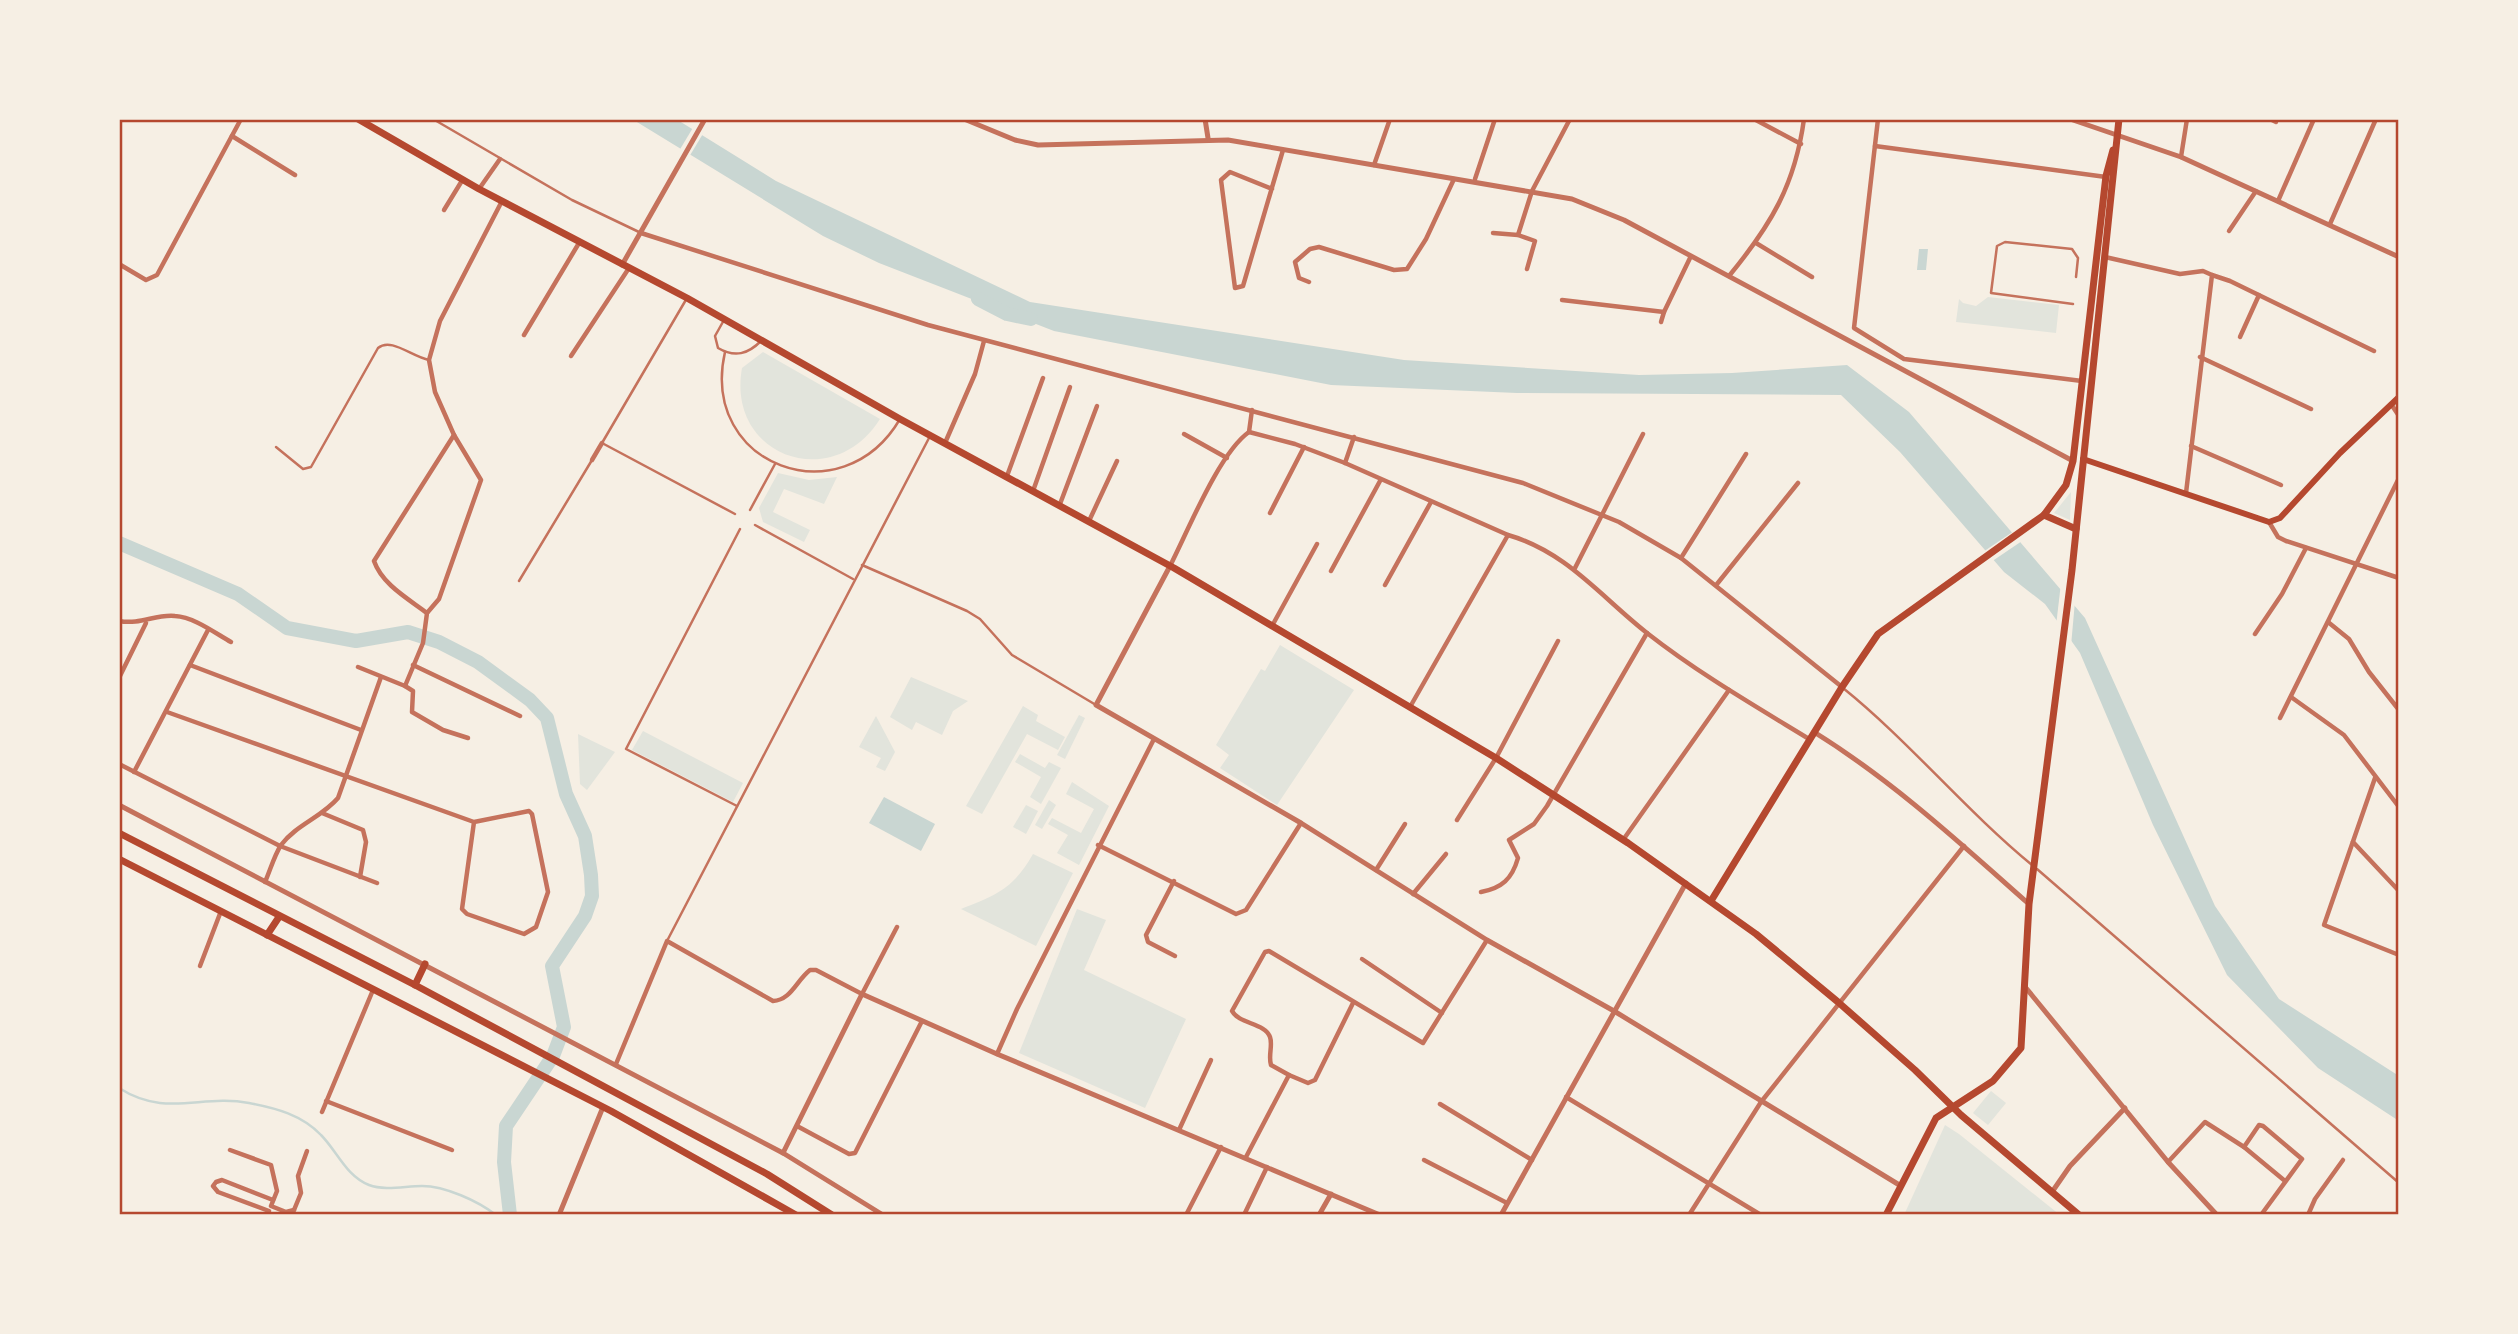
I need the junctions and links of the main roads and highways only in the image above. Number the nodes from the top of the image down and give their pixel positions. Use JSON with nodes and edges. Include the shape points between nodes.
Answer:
{"nodes":[{"id":1,"x":358,"y":119,"type":"edge"},
{"id":2,"x":2119,"y":119,"type":"edge"},
{"id":3,"x":2110,"y":177,"type":"junction"},
{"id":4,"x":2399,"y":397,"type":"edge"},
{"id":5,"x":2083,"y":459,"type":"junction"},
{"id":6,"x":2044,"y":515,"type":"junction"},
{"id":7,"x":2076,"y":529,"type":"junction"},
{"id":8,"x":119,"y":833,"type":"edge"},
{"id":9,"x":119,"y":859,"type":"edge"},
{"id":10,"x":1711,"y":901,"type":"junction"},
{"id":11,"x":279,"y":917,"type":"junction"},
{"id":12,"x":267,"y":934,"type":"junction"},
{"id":13,"x":425,"y":964,"type":"road end"},
{"id":14,"x":415,"y":985,"type":"junction"},
{"id":15,"x":1951,"y":1106,"type":"junction"},
{"id":16,"x":766,"y":1174,"type":"junction"},
{"id":17,"x":758,"y":1191,"type":"junction"},
{"id":18,"x":796,"y":1215,"type":"edge"},
{"id":19,"x":832,"y":1215,"type":"edge"},
{"id":20,"x":1886,"y":1215,"type":"edge"},
{"id":21,"x":2079,"y":1215,"type":"edge"}],
"edges":[{"from":1,"to":10,"type":"main road","via":[[1170,566],[1496,758]]},
{"from":2,"to":3,"type":"main road"},
{"from":3,"to":5,"type":"main road"},
{"from":3,"to":6,"type":"main road","via":[[2073,461],[2066,485]]},
{"from":4,"to":5,"type":"main road","via":[[2280,517],[2269,522]]},
{"from":5,"to":7,"type":"main road"},
{"from":6,"to":7,"type":"main road"},
{"from":6,"to":10,"type":"main road","via":[[1878,634]]},
{"from":7,"to":15,"type":"main road","via":[[2029,904],[2021,1048],[1993,1081]]},
{"from":8,"to":11,"type":"main road"},
{"from":9,"to":12,"type":"main road"},
{"from":10,"to":15,"type":"main road","via":[[1838,1002]]},
{"from":11,"to":12,"type":"main road"},
{"from":11,"to":14,"type":"main road"},
{"from":12,"to":17,"type":"main road"},
{"from":13,"to":14,"type":"main road"},
{"from":14,"to":16,"type":"main road"},
{"from":15,"to":20,"type":"main road","via":[[1931,1125]]},
{"from":15,"to":21,"type":"main road"},
{"from":16,"to":17,"type":"main road"},
{"from":16,"to":19,"type":"main road"},
{"from":17,"to":18,"type":"main road"}]}
